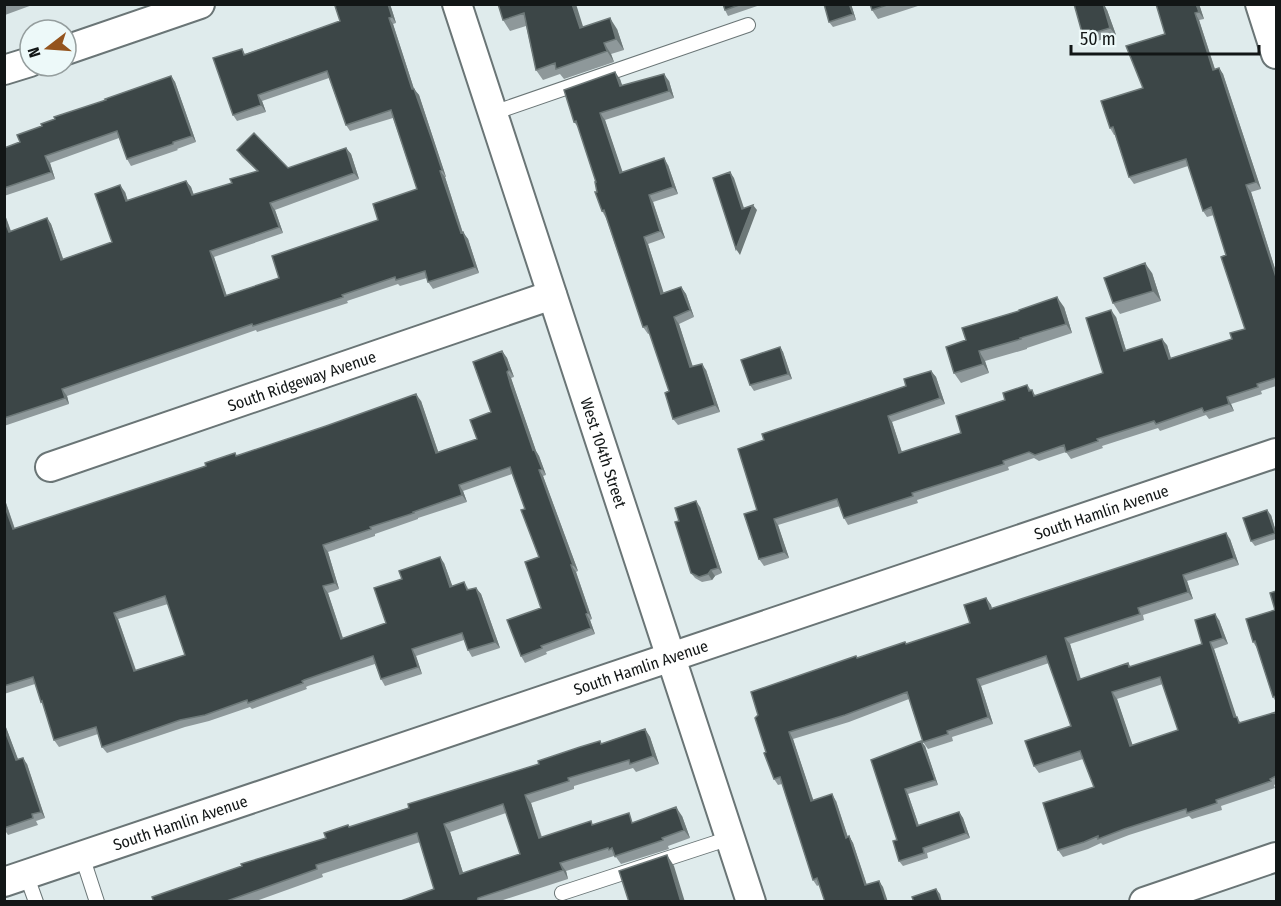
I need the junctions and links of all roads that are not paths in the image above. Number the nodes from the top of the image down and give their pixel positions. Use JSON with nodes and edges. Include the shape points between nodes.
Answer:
{"nodes":[{"id":1,"x":200,"y":4,"type":"edge"},
{"id":2,"x":457,"y":4,"type":"edge"},
{"id":3,"x":1260,"y":4,"type":"edge"},
{"id":4,"x":748,"y":25,"type":"dead end"},
{"id":5,"x":78,"y":46,"type":"edge"},
{"id":6,"x":1276,"y":49,"type":"edge"},
{"id":7,"x":492,"y":112,"type":"junction"},
{"id":8,"x":552,"y":295,"type":"junction"},
{"id":9,"x":1276,"y":453,"type":"edge"},
{"id":10,"x":50,"y":467,"type":"dead end"},
{"id":11,"x":671,"y":657,"type":"junction"},
{"id":12,"x":730,"y":838,"type":"junction"},
{"id":13,"x":82,"y":856,"type":"junction"},
{"id":14,"x":1276,"y":856,"type":"edge"},
{"id":15,"x":15,"y":878,"type":"edge"},
{"id":16,"x":562,"y":893,"type":"dead end"},
{"id":17,"x":36,"y":902,"type":"edge"},
{"id":18,"x":98,"y":902,"type":"edge"},
{"id":19,"x":751,"y":902,"type":"edge"},
{"id":20,"x":1144,"y":902,"type":"edge"}],
"edges":[{"from":1,"to":5,"type":"street"},
{"from":2,"to":7,"type":"street","name":"West 104th Street"},
{"from":3,"to":6,"type":"street"},
{"from":4,"to":7,"type":"lane"},
{"from":7,"to":8,"type":"street","name":"West 104th Street"},
{"from":8,"to":10,"type":"street","name":"South Ridgeway Avenue"},
{"from":8,"to":11,"type":"street","name":"West 104th Street"},
{"from":9,"to":11,"type":"street","name":"South Hamlin Avenue"},
{"from":11,"to":12,"type":"street","name":"West 104th Street"},
{"from":11,"to":13,"type":"street","name":"South Hamlin Avenue"},
{"from":12,"to":16,"type":"lane"},
{"from":12,"to":19,"type":"street","name":"West 104th Street"},
{"from":13,"to":15,"type":"street","name":"South Hamlin Avenue"},
{"from":13,"to":18,"type":"lane"},
{"from":14,"to":20,"type":"street"},
{"from":15,"to":17,"type":"lane"}]}
